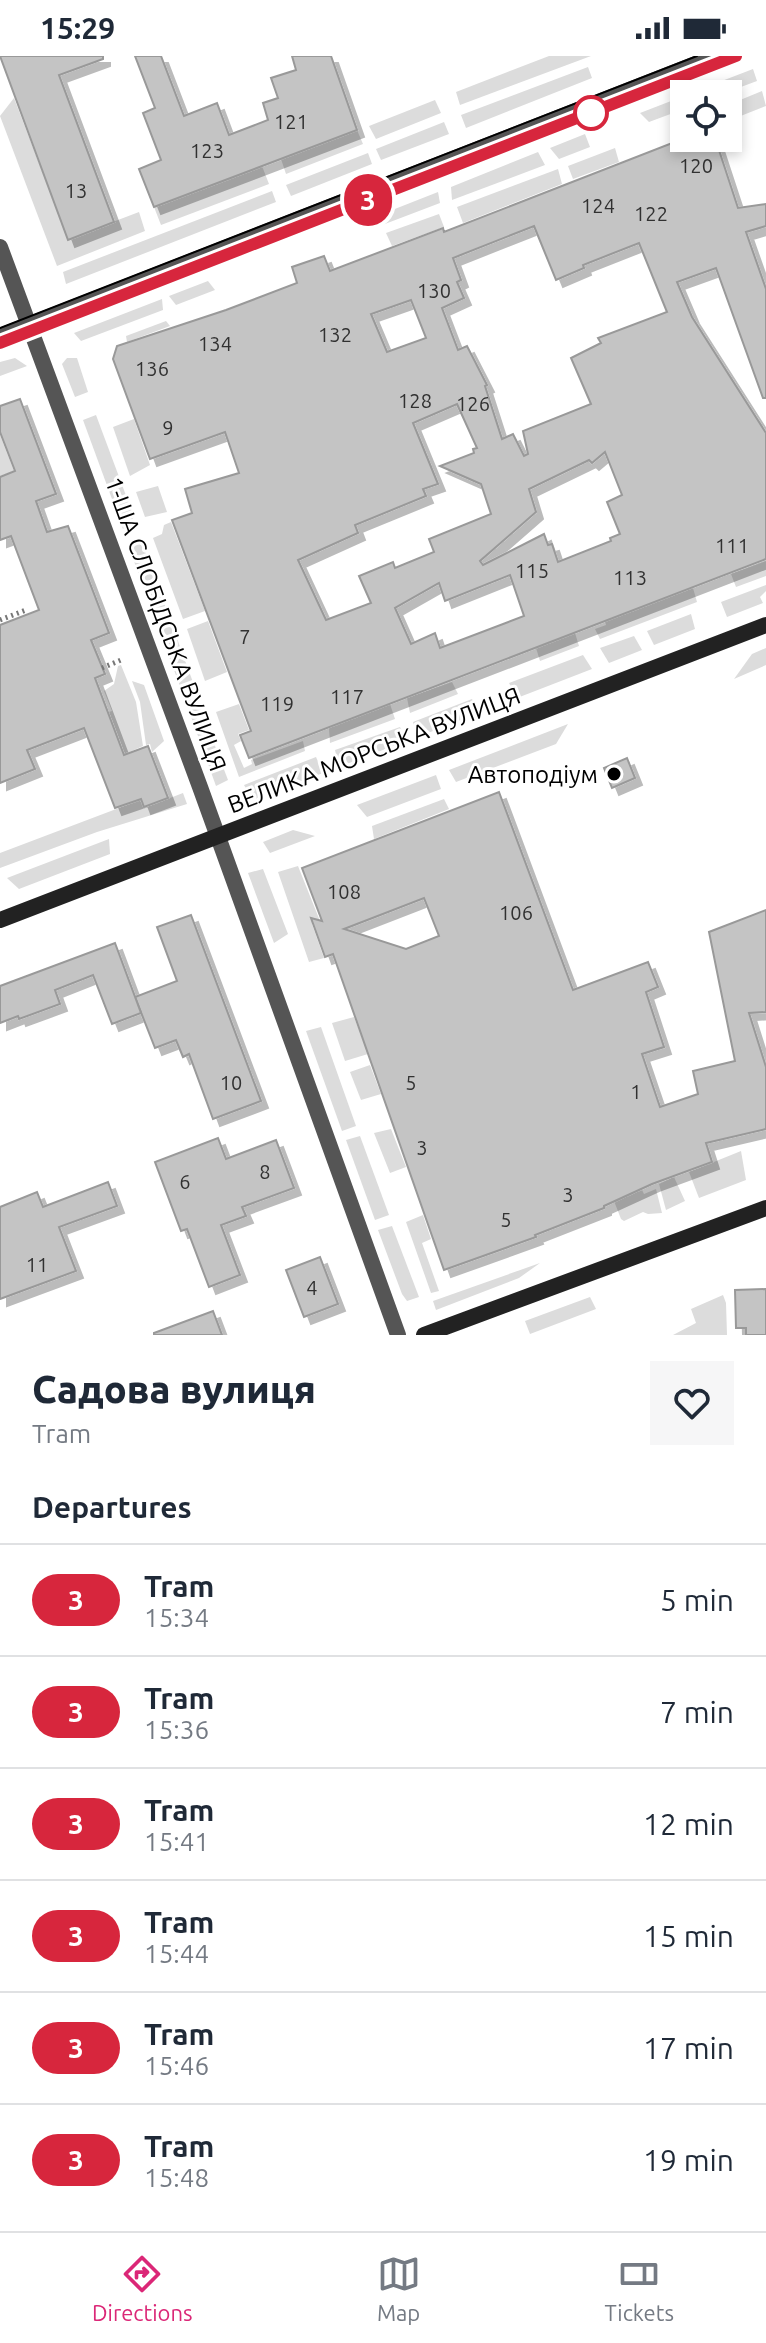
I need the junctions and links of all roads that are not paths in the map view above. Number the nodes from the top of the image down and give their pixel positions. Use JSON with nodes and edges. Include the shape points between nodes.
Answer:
{"nodes":[{"id":1,"x":716,"y":56,"type":"edge"},
{"id":2,"x":0,"y":247,"type":"edge"},
{"id":3,"x":29,"y":324,"type":"junction"},
{"id":4,"x":0,"y":336,"type":"edge"},
{"id":5,"x":766,"y":625,"type":"edge"},
{"id":6,"x":217,"y":836,"type":"junction"},
{"id":7,"x":0,"y":920,"type":"edge"},
{"id":8,"x":766,"y":1208,"type":"edge"},
{"id":9,"x":398,"y":1335,"type":"edge"},
{"id":10,"x":424,"y":1335,"type":"edge"}],
"edges":[{"from":1,"to":3,"type":"street"},
{"from":2,"to":3,"type":"street","name":"1-ША СЛОБІДСЬКА ВУЛИЦЯ"},
{"from":3,"to":4,"type":"street"},
{"from":3,"to":6,"type":"street","name":"1-ША СЛОБІДСЬКА ВУЛИЦЯ"},
{"from":5,"to":6,"type":"street","name":"ВЕЛИКА МОРСЬКА ВУЛИЦЯ"},
{"from":6,"to":7,"type":"street","name":"ВЕЛИКА МОРСЬКА ВУЛИЦЯ"},
{"from":6,"to":9,"type":"street","name":"1-ША СЛОБІДСЬКА ВУЛИЦЯ"},
{"from":8,"to":10,"type":"street"}]}
